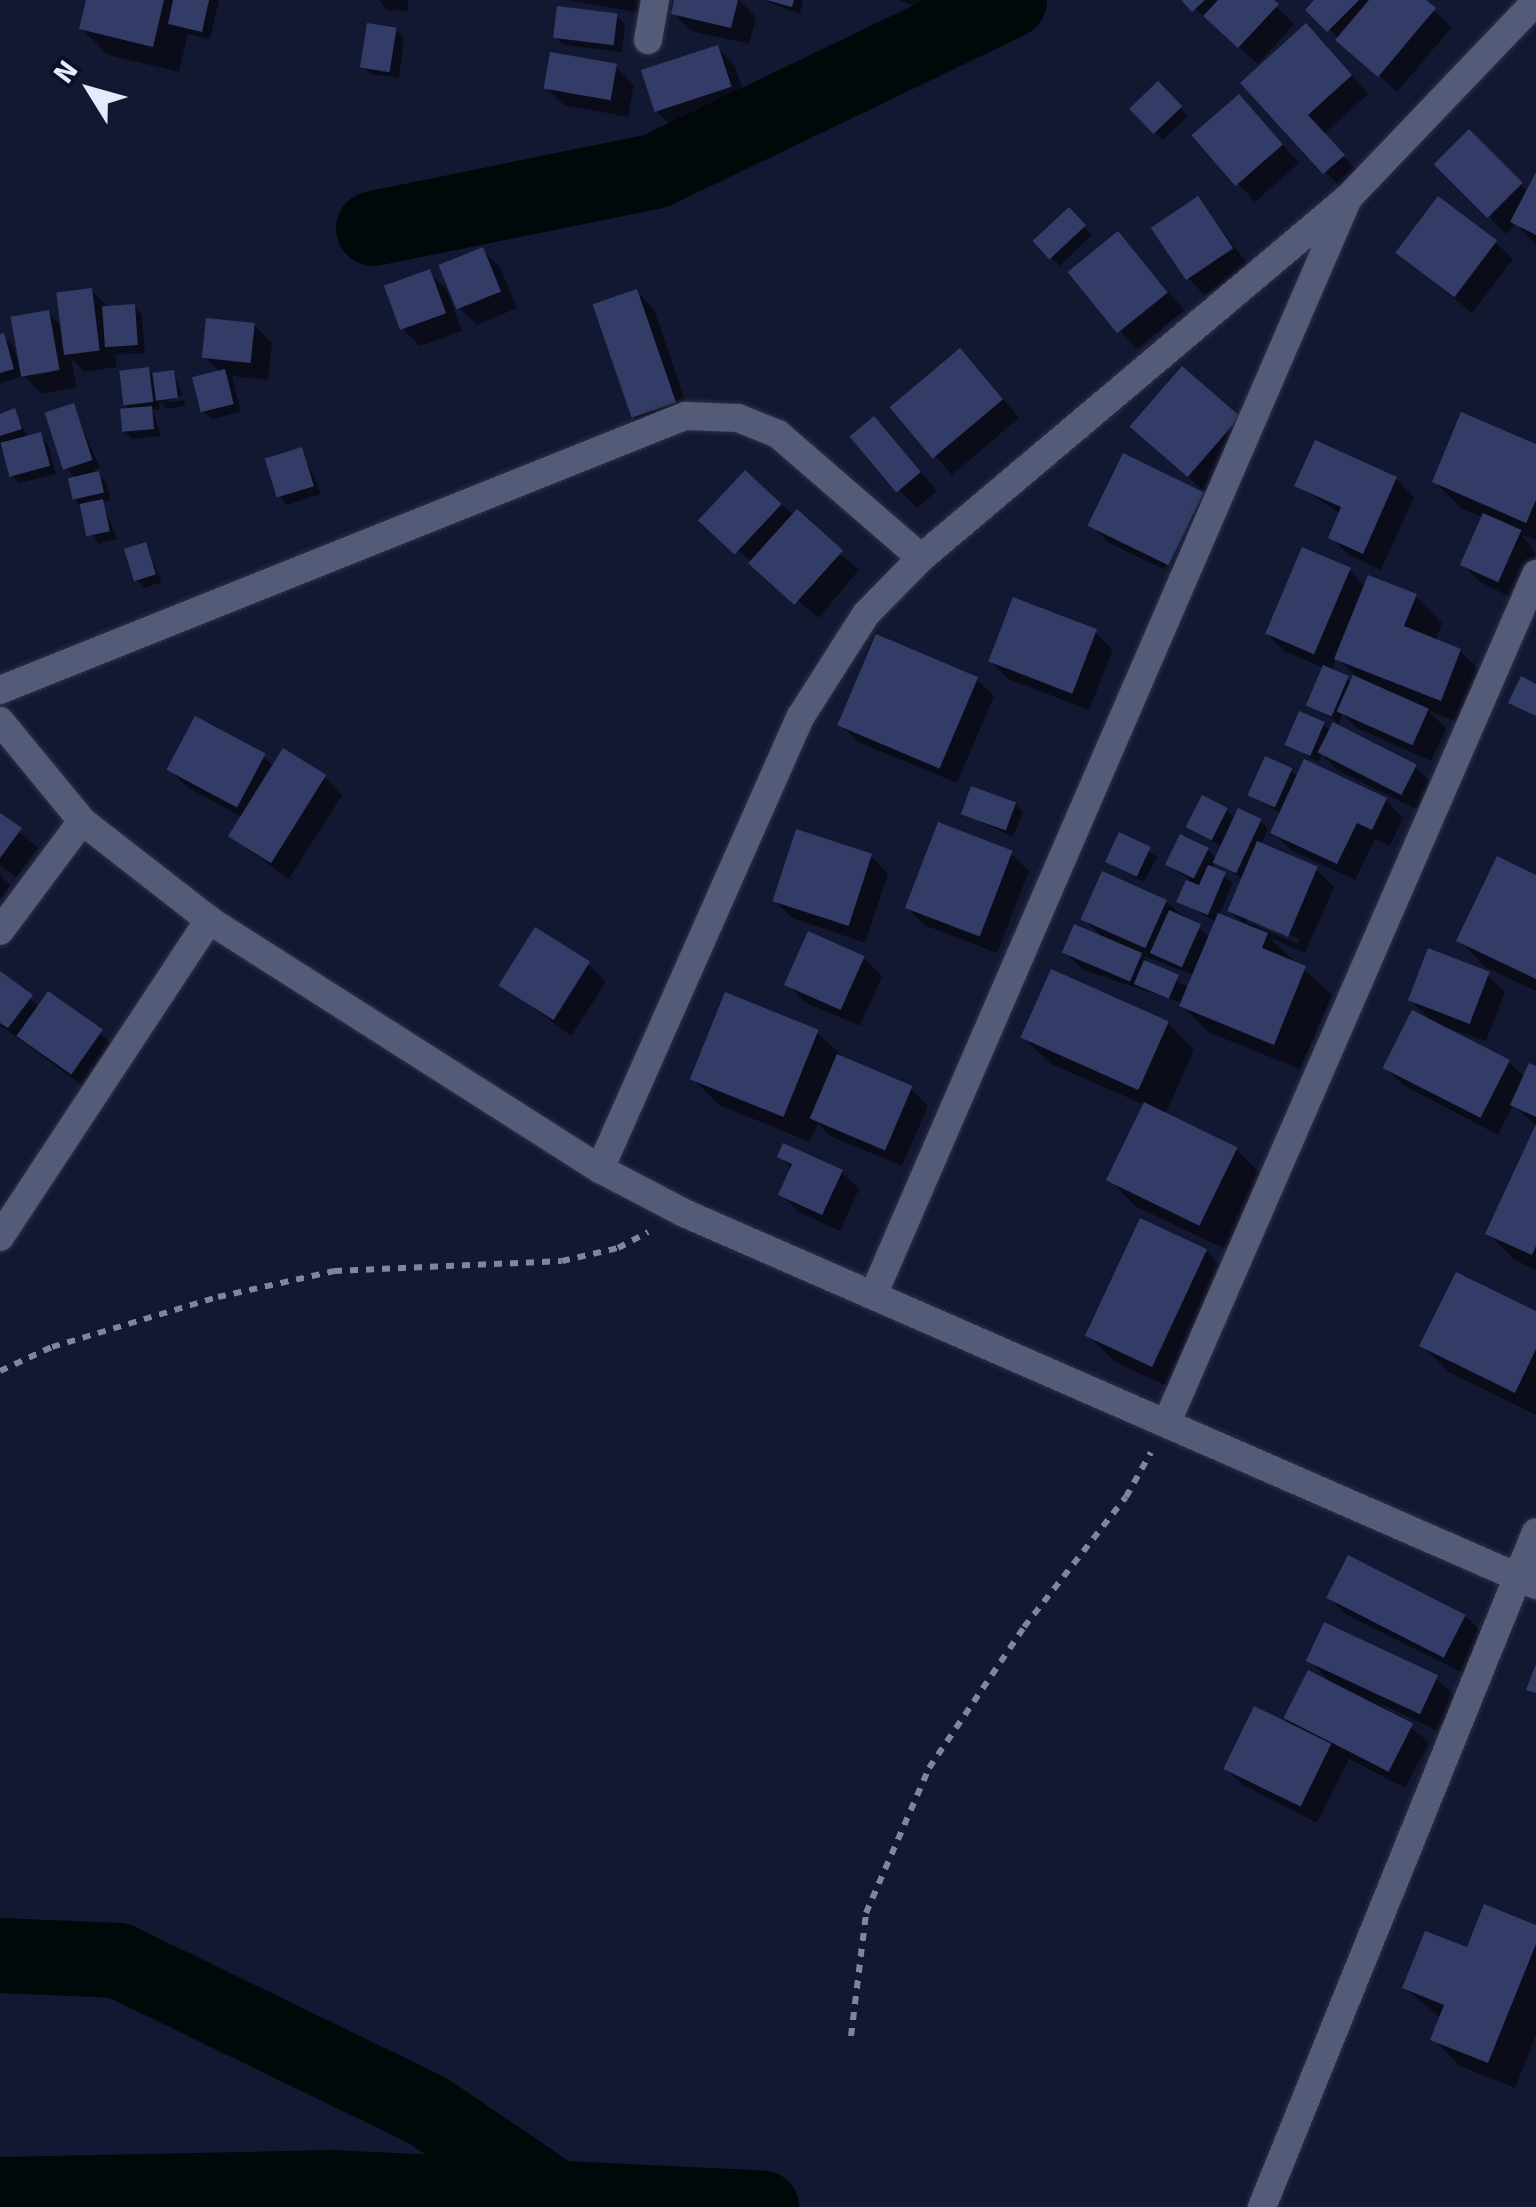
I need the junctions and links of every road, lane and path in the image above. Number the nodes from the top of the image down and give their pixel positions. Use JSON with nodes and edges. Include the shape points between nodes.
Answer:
{"nodes":[{"id":1,"x":655,"y":0,"type":"edge"},
{"id":2,"x":1536,"y":1,"type":"edge"},
{"id":3,"x":648,"y":40,"type":"dead end"},
{"id":4,"x":1349,"y":197,"type":"junction"},
{"id":5,"x":921,"y":558,"type":"junction"},
{"id":6,"x":1536,"y":574,"type":"edge"},
{"id":7,"x":0,"y":690,"type":"edge"},
{"id":8,"x":0,"y":721,"type":"edge"},
{"id":9,"x":82,"y":821,"type":"junction"},
{"id":10,"x":209,"y":920,"type":"junction"},
{"id":11,"x":0,"y":932,"type":"edge"},
{"id":12,"x":600,"y":1170,"type":"junction"},
{"id":13,"x":684,"y":1212,"type":"junction"},
{"id":14,"x":0,"y":1237,"type":"edge"},
{"id":15,"x":875,"y":1292,"type":"junction"},
{"id":16,"x":0,"y":1371,"type":"edge"},
{"id":17,"x":1167,"y":1422,"type":"junction"},
{"id":18,"x":1536,"y":1532,"type":"edge"},
{"id":19,"x":1527,"y":1580,"type":"edge"},
{"id":20,"x":851,"y":2036,"type":"dead end"},
{"id":21,"x":1263,"y":2202,"type":"edge"}],
"edges":[{"from":1,"to":3,"type":"street"},
{"from":2,"to":4,"type":"street"},
{"from":4,"to":5,"type":"street"},
{"from":4,"to":15,"type":"street"},
{"from":5,"to":7,"type":"street","via":[[778,434],[738,418],[685,416]]},
{"from":5,"to":12,"type":"street","via":[[866,614],[801,716]]},
{"from":6,"to":17,"type":"street"},
{"from":8,"to":9,"type":"street"},
{"from":9,"to":10,"type":"street"},
{"from":9,"to":11,"type":"street"},
{"from":10,"to":12,"type":"street"},
{"from":10,"to":14,"type":"street"},
{"from":12,"to":13,"type":"street"},
{"from":13,"to":15,"type":"street"},
{"from":13,"to":16,"type":"path","via":[[618,1248],[562,1261],[334,1271],[218,1297],[52,1348]]},
{"from":15,"to":17,"type":"street"},
{"from":17,"to":19,"type":"street"},
{"from":17,"to":20,"type":"path","via":[[1126,1497],[1024,1627],[929,1768],[866,1912]]},
{"from":18,"to":19,"type":"street"},
{"from":19,"to":21,"type":"street"}]}
